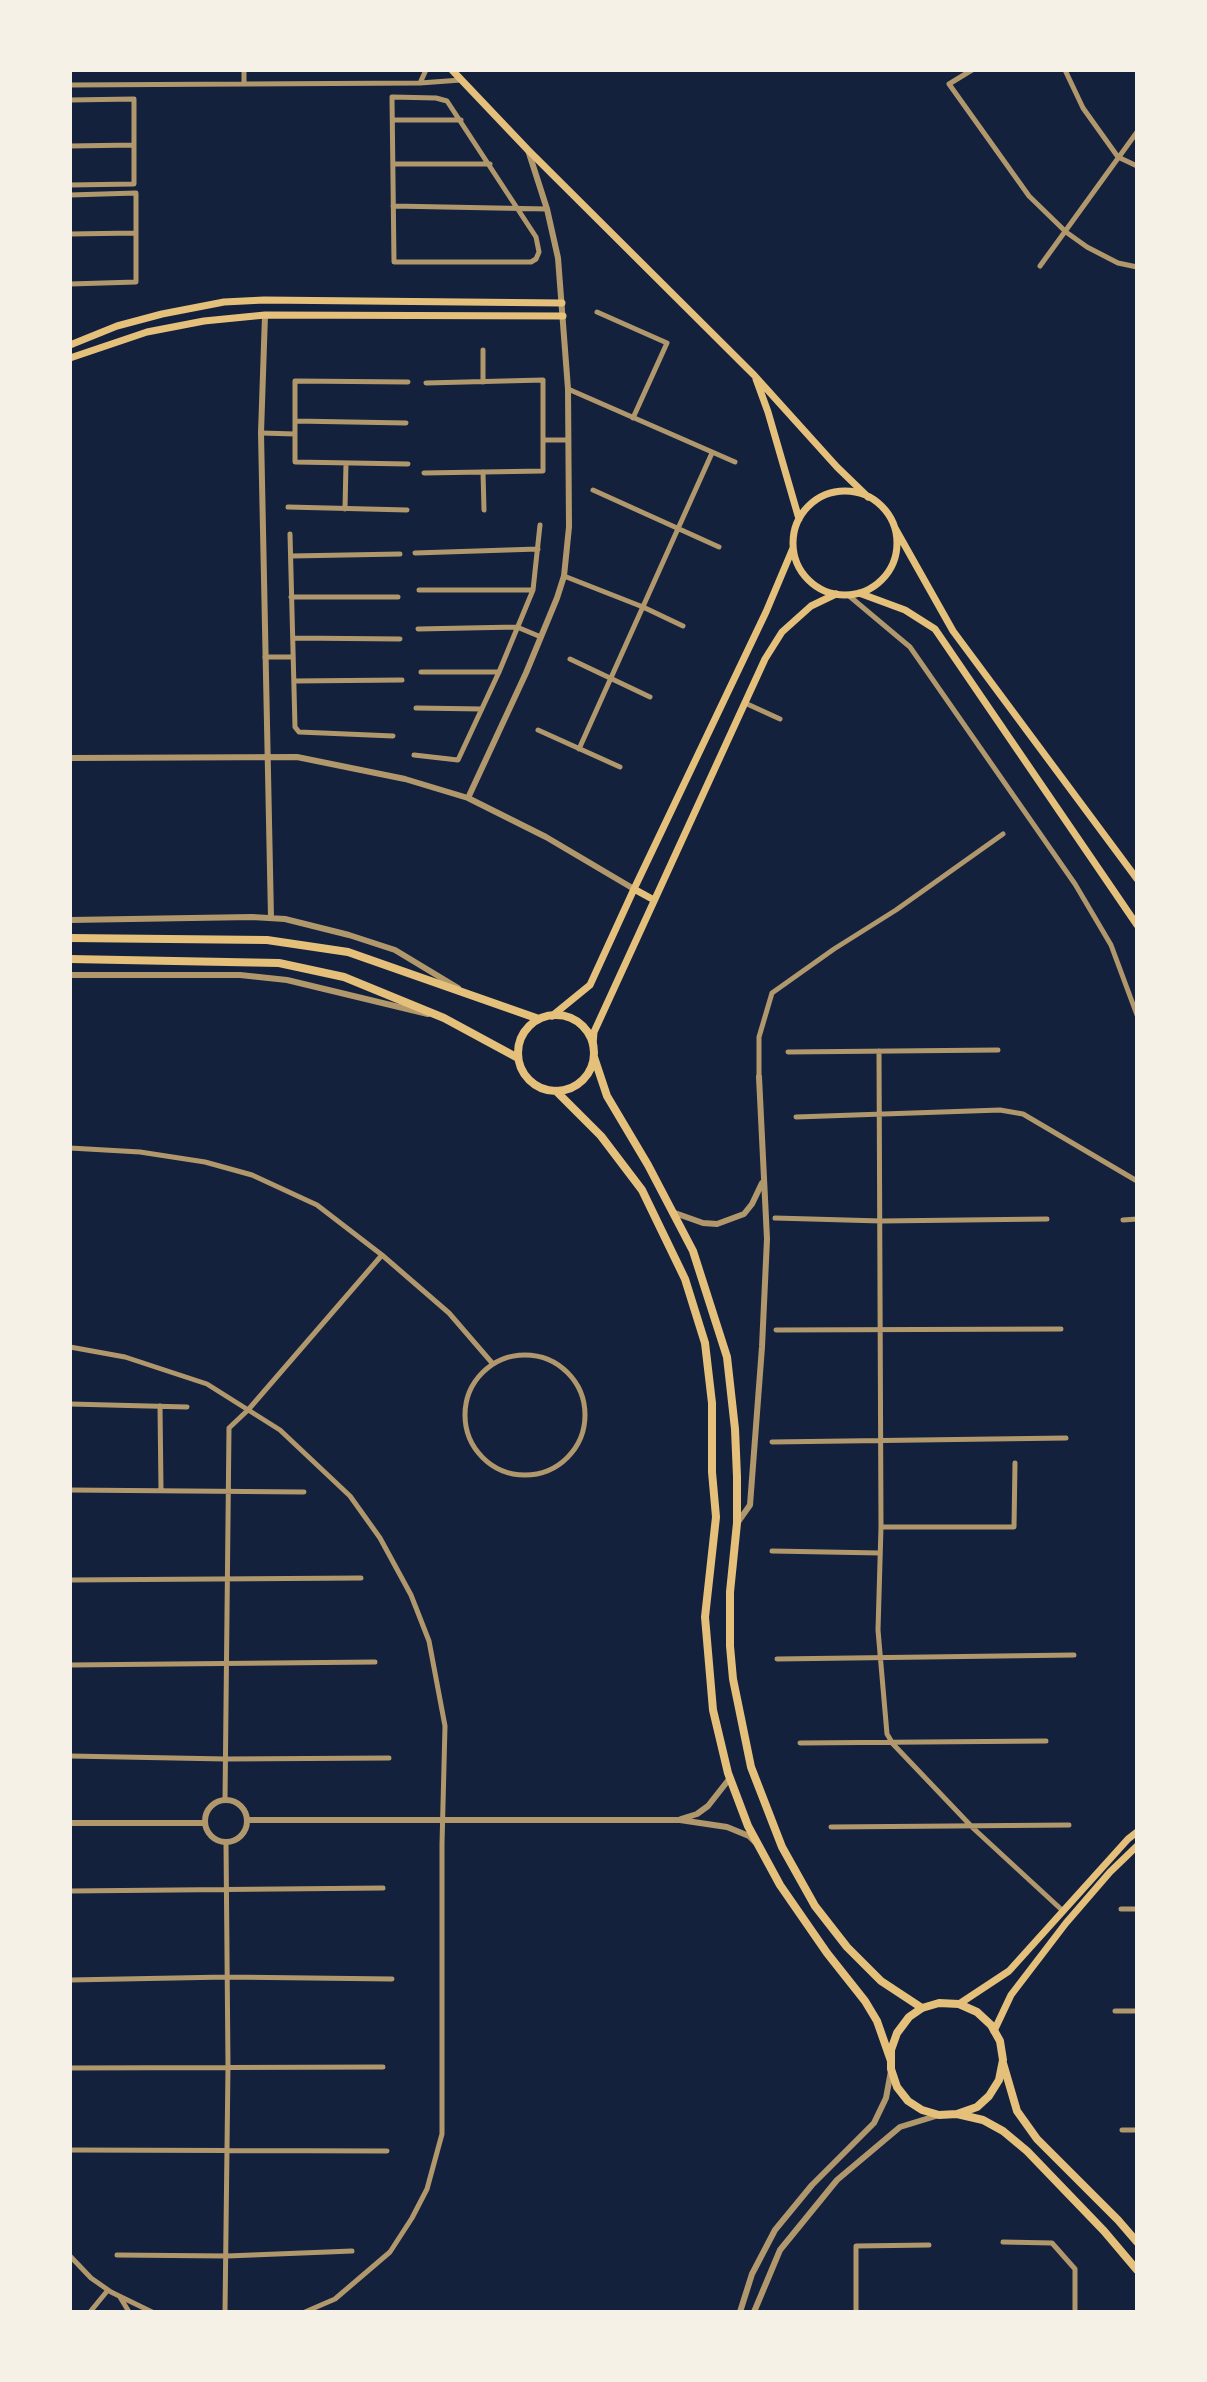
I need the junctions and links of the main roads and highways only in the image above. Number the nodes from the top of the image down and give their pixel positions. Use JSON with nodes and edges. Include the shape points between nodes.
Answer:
{"nodes":[{"id":1,"x":452,"y":70,"type":"edge"},
{"id":2,"x":264,"y":300,"type":"junction"},
{"id":3,"x":562,"y":303,"type":"road end"},
{"id":4,"x":264,"y":315,"type":"junction"},
{"id":5,"x":563,"y":316,"type":"road end"},
{"id":6,"x":70,"y":345,"type":"edge"},
{"id":7,"x":70,"y":358,"type":"edge"},
{"id":8,"x":754,"y":375,"type":"junction"},
{"id":9,"x":868,"y":497,"type":"junction"},
{"id":10,"x":799,"y":519,"type":"junction"},
{"id":11,"x":894,"y":528,"type":"junction"},
{"id":12,"x":793,"y":548,"type":"junction"},
{"id":13,"x":859,"y":593,"type":"junction"},
{"id":14,"x":836,"y":594,"type":"junction"},
{"id":15,"x":1137,"y":879,"type":"edge"},
{"id":16,"x":634,"y":889,"type":"junction"},
{"id":17,"x":654,"y":900,"type":"junction"},
{"id":18,"x":1137,"y":925,"type":"edge"},
{"id":19,"x":70,"y":937,"type":"edge"},
{"id":20,"x":70,"y":959,"type":"edge"},
{"id":21,"x":552,"y":1016,"type":"junction"},
{"id":22,"x":539,"y":1019,"type":"junction"},
{"id":23,"x":593,"y":1045,"type":"junction"},
{"id":24,"x":594,"y":1057,"type":"junction"},
{"id":25,"x":518,"y":1058,"type":"junction"},
{"id":26,"x":556,"y":1091,"type":"junction"},
{"id":27,"x":1137,"y":1832,"type":"edge"},
{"id":28,"x":1137,"y":1846,"type":"edge"},
{"id":29,"x":1063,"y":1911,"type":"junction"},
{"id":30,"x":1070,"y":1918,"type":"junction"},
{"id":31,"x":959,"y":2004,"type":"junction"},
{"id":32,"x":922,"y":2008,"type":"junction"},
{"id":33,"x":994,"y":2031,"type":"junction"},
{"id":34,"x":1003,"y":2060,"type":"junction"},
{"id":35,"x":891,"y":2065,"type":"junction"},
{"id":36,"x":957,"y":2115,"type":"junction"},
{"id":37,"x":1137,"y":2242,"type":"edge"},
{"id":38,"x":1137,"y":2270,"type":"edge"}],
"edges":[{"from":1,"to":8,"type":"main road"},
{"from":2,"to":3,"type":"main road"},
{"from":2,"to":4,"type":"main road"},
{"from":2,"to":6,"type":"main road","via":[[162,314]]},
{"from":4,"to":5,"type":"main road"},
{"from":4,"to":7,"type":"main road","via":[[147,332]]},
{"from":8,"to":9,"type":"main road"},
{"from":8,"to":10,"type":"main road"},
{"from":9,"to":10,"type":"main road","via":[[837,492],[815,501]]},
{"from":9,"to":11,"type":"main road","via":[[889,515]]},
{"from":10,"to":12,"type":"main road"},
{"from":11,"to":13,"type":"main road","via":[[897,541],[891,568],[872,588]]},
{"from":11,"to":15,"type":"main road","via":[[953,631]]},
{"from":12,"to":14,"type":"main road","via":[[807,579]]},
{"from":12,"to":16,"type":"main road"},
{"from":13,"to":14,"type":"main road"},
{"from":13,"to":18,"type":"main road","via":[[905,610],[935,629]]},
{"from":14,"to":17,"type":"main road","via":[[811,606],[782,632],[765,659]]},
{"from":16,"to":17,"type":"main road"},
{"from":16,"to":21,"type":"main road","via":[[590,985]]},
{"from":17,"to":23,"type":"main road","via":[[594,1032]]},
{"from":19,"to":22,"type":"main road","via":[[267,940],[348,953]]},
{"from":20,"to":25,"type":"main road","via":[[279,963],[344,977],[444,1018]]},
{"from":21,"to":22,"type":"main road"},
{"from":21,"to":23,"type":"main road","via":[[582,1026]]},
{"from":22,"to":25,"type":"main road","via":[[523,1035]]},
{"from":23,"to":24,"type":"main road"},
{"from":24,"to":26,"type":"main road","via":[[577,1085]]},
{"from":24,"to":32,"type":"main road","via":[[607,1096],[693,1251],[727,1357],[735,1429],[737,1523],[729,1611],[732,1668],[751,1767],[782,1847],[815,1906],[881,1981]]},
{"from":25,"to":26,"type":"main road","via":[[535,1085]]},
{"from":26,"to":35,"type":"main road","via":[[601,1136],[642,1190],[685,1279],[705,1343],[712,1403],[716,1517],[705,1617],[713,1710],[730,1778],[748,1826],[780,1885],[877,2021]]},
{"from":27,"to":29,"type":"main road"},
{"from":28,"to":30,"type":"main road"},
{"from":29,"to":30,"type":"main road"},
{"from":29,"to":31,"type":"main road","via":[[1009,1971]]},
{"from":30,"to":33,"type":"main road","via":[[1011,1995]]},
{"from":31,"to":32,"type":"main road"},
{"from":31,"to":33,"type":"main road","via":[[977,2012]]},
{"from":32,"to":35,"type":"main road","via":[[897,2033]]},
{"from":33,"to":34,"type":"main road"},
{"from":34,"to":36,"type":"main road","via":[[999,2080],[989,2096]]},
{"from":34,"to":37,"type":"main road","via":[[1017,2111],[1037,2139]]},
{"from":35,"to":36,"type":"main road","via":[[897,2087],[908,2101],[939,2115]]},
{"from":36,"to":38,"type":"main road","via":[[983,2120],[1027,2151]]}]}
